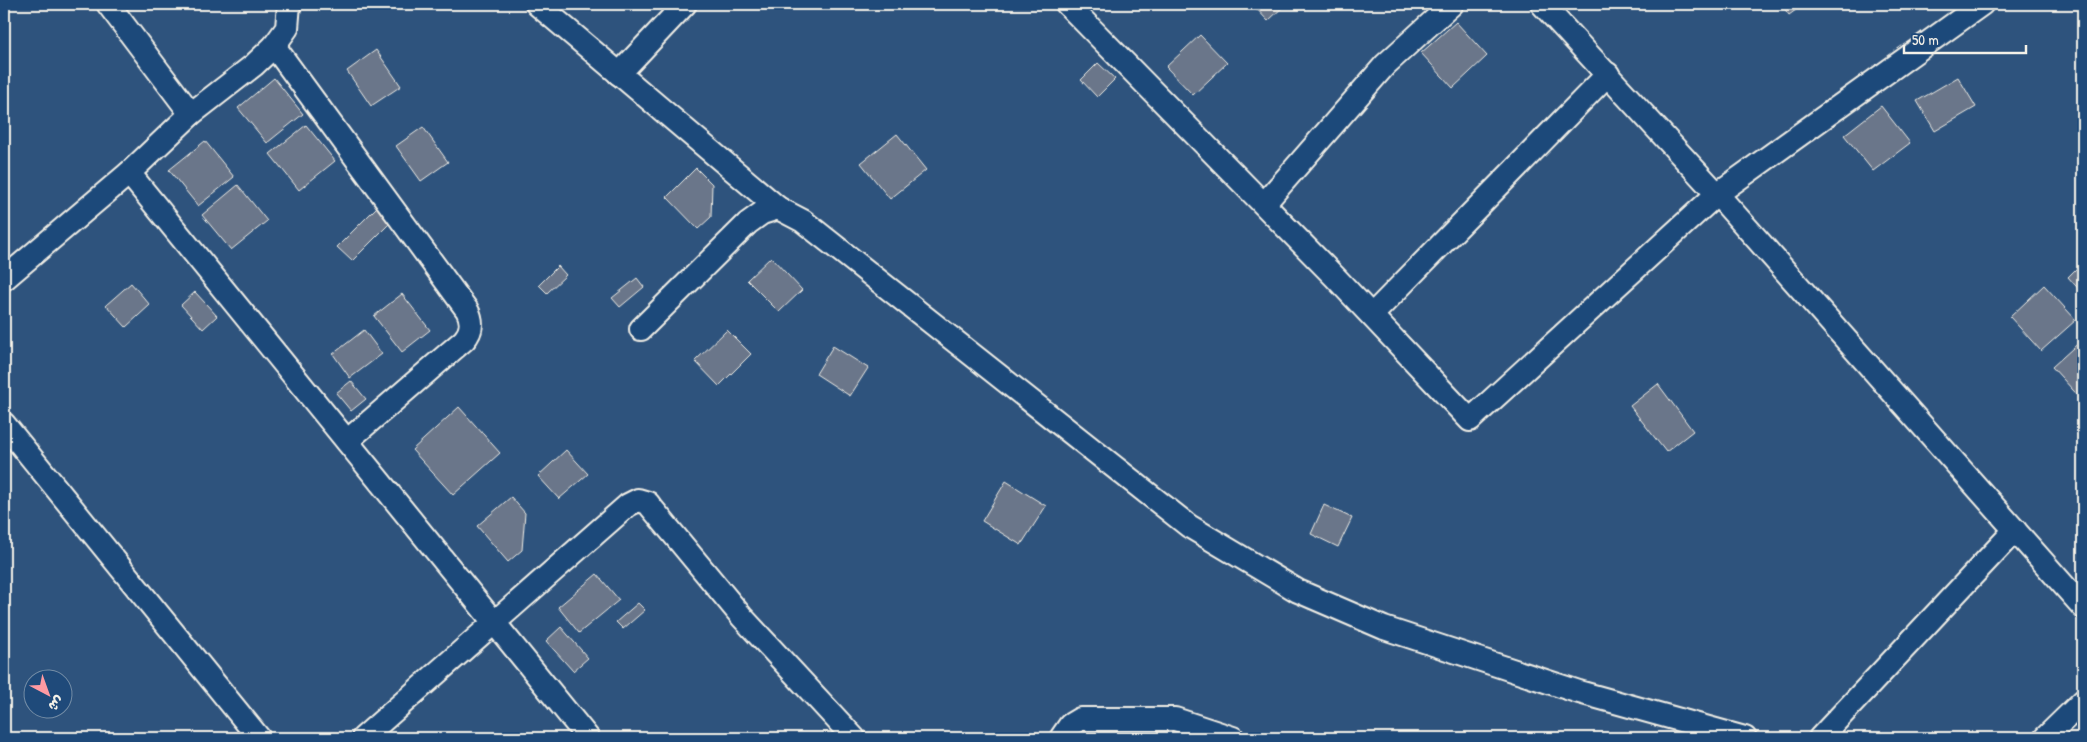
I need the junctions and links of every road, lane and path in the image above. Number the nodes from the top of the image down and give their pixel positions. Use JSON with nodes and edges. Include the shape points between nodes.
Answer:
{"nodes":[{"id":1,"x":108,"y":4,"type":"edge"},
{"id":2,"x":289,"y":4,"type":"edge"},
{"id":3,"x":537,"y":4,"type":"edge"},
{"id":4,"x":685,"y":4,"type":"edge"},
{"id":5,"x":1067,"y":4,"type":"edge"},
{"id":6,"x":1452,"y":4,"type":"edge"},
{"id":7,"x":1542,"y":4,"type":"edge"},
{"id":8,"x":1982,"y":4,"type":"edge"},
{"id":9,"x":274,"y":46,"type":"junction"},
{"id":10,"x":619,"y":74,"type":"junction"},
{"id":11,"x":1608,"y":74,"type":"junction"},
{"id":12,"x":192,"y":114,"type":"junction"},
{"id":13,"x":129,"y":173,"type":"junction"},
{"id":14,"x":1717,"y":194,"type":"junction"},
{"id":15,"x":1264,"y":204,"type":"junction"},
{"id":16,"x":778,"y":208,"type":"junction"},
{"id":17,"x":4,"y":279,"type":"edge"},
{"id":18,"x":1372,"y":316,"type":"junction"},
{"id":19,"x":642,"y":329,"type":"dead end"},
{"id":20,"x":4,"y":424,"type":"edge"},
{"id":21,"x":347,"y":441,"type":"junction"},
{"id":22,"x":2015,"y":530,"type":"junction"},
{"id":23,"x":2083,"y":607,"type":"edge"},
{"id":24,"x":495,"y":622,"type":"junction"},
{"id":25,"x":2083,"y":701,"type":"edge"},
{"id":26,"x":259,"y":738,"type":"edge"},
{"id":27,"x":363,"y":738,"type":"edge"},
{"id":28,"x":588,"y":738,"type":"edge"},
{"id":29,"x":854,"y":738,"type":"edge"},
{"id":30,"x":1061,"y":738,"type":"edge"},
{"id":31,"x":1233,"y":738,"type":"edge"},
{"id":32,"x":1745,"y":738,"type":"edge"},
{"id":33,"x":1820,"y":738,"type":"edge"},
{"id":34,"x":2045,"y":738,"type":"edge"}],
"edges":[{"from":1,"to":12,"type":"street"},
{"from":2,"to":9,"type":"street","via":[[287,28]]},
{"from":3,"to":10,"type":"street"},
{"from":4,"to":10,"type":"street"},
{"from":5,"to":15,"type":"street"},
{"from":6,"to":15,"type":"street","via":[[1384,65]]},
{"from":7,"to":11,"type":"street"},
{"from":8,"to":14,"type":"street"},
{"from":9,"to":12,"type":"street","via":[[254,66]]},
{"from":9,"to":21,"type":"street","via":[[467,310],[471,320],[470,331],[464,340]]},
{"from":10,"to":16,"type":"street"},
{"from":11,"to":14,"type":"street"},
{"from":11,"to":18,"type":"street"},
{"from":12,"to":13,"type":"street"},
{"from":13,"to":17,"type":"street"},
{"from":13,"to":21,"type":"street"},
{"from":14,"to":18,"type":"street","via":[[1470,420]]},
{"from":14,"to":22,"type":"street"},
{"from":15,"to":18,"type":"street"},
{"from":16,"to":19,"type":"street","via":[[762,213],[748,223]]},
{"from":16,"to":32,"type":"street","via":[[802,222],[1189,526],[1298,591],[1393,631],[1579,692]]},
{"from":20,"to":26,"type":"street"},
{"from":21,"to":24,"type":"street"},
{"from":22,"to":23,"type":"street"},
{"from":22,"to":33,"type":"street"},
{"from":24,"to":27,"type":"street"},
{"from":24,"to":28,"type":"street"},
{"from":24,"to":29,"type":"street","via":[[628,505],[643,501],[742,617]]},
{"from":25,"to":34,"type":"street"},
{"from":30,"to":31,"type":"street","via":[[1070,725],[1080,720],[1175,719]]}]}
